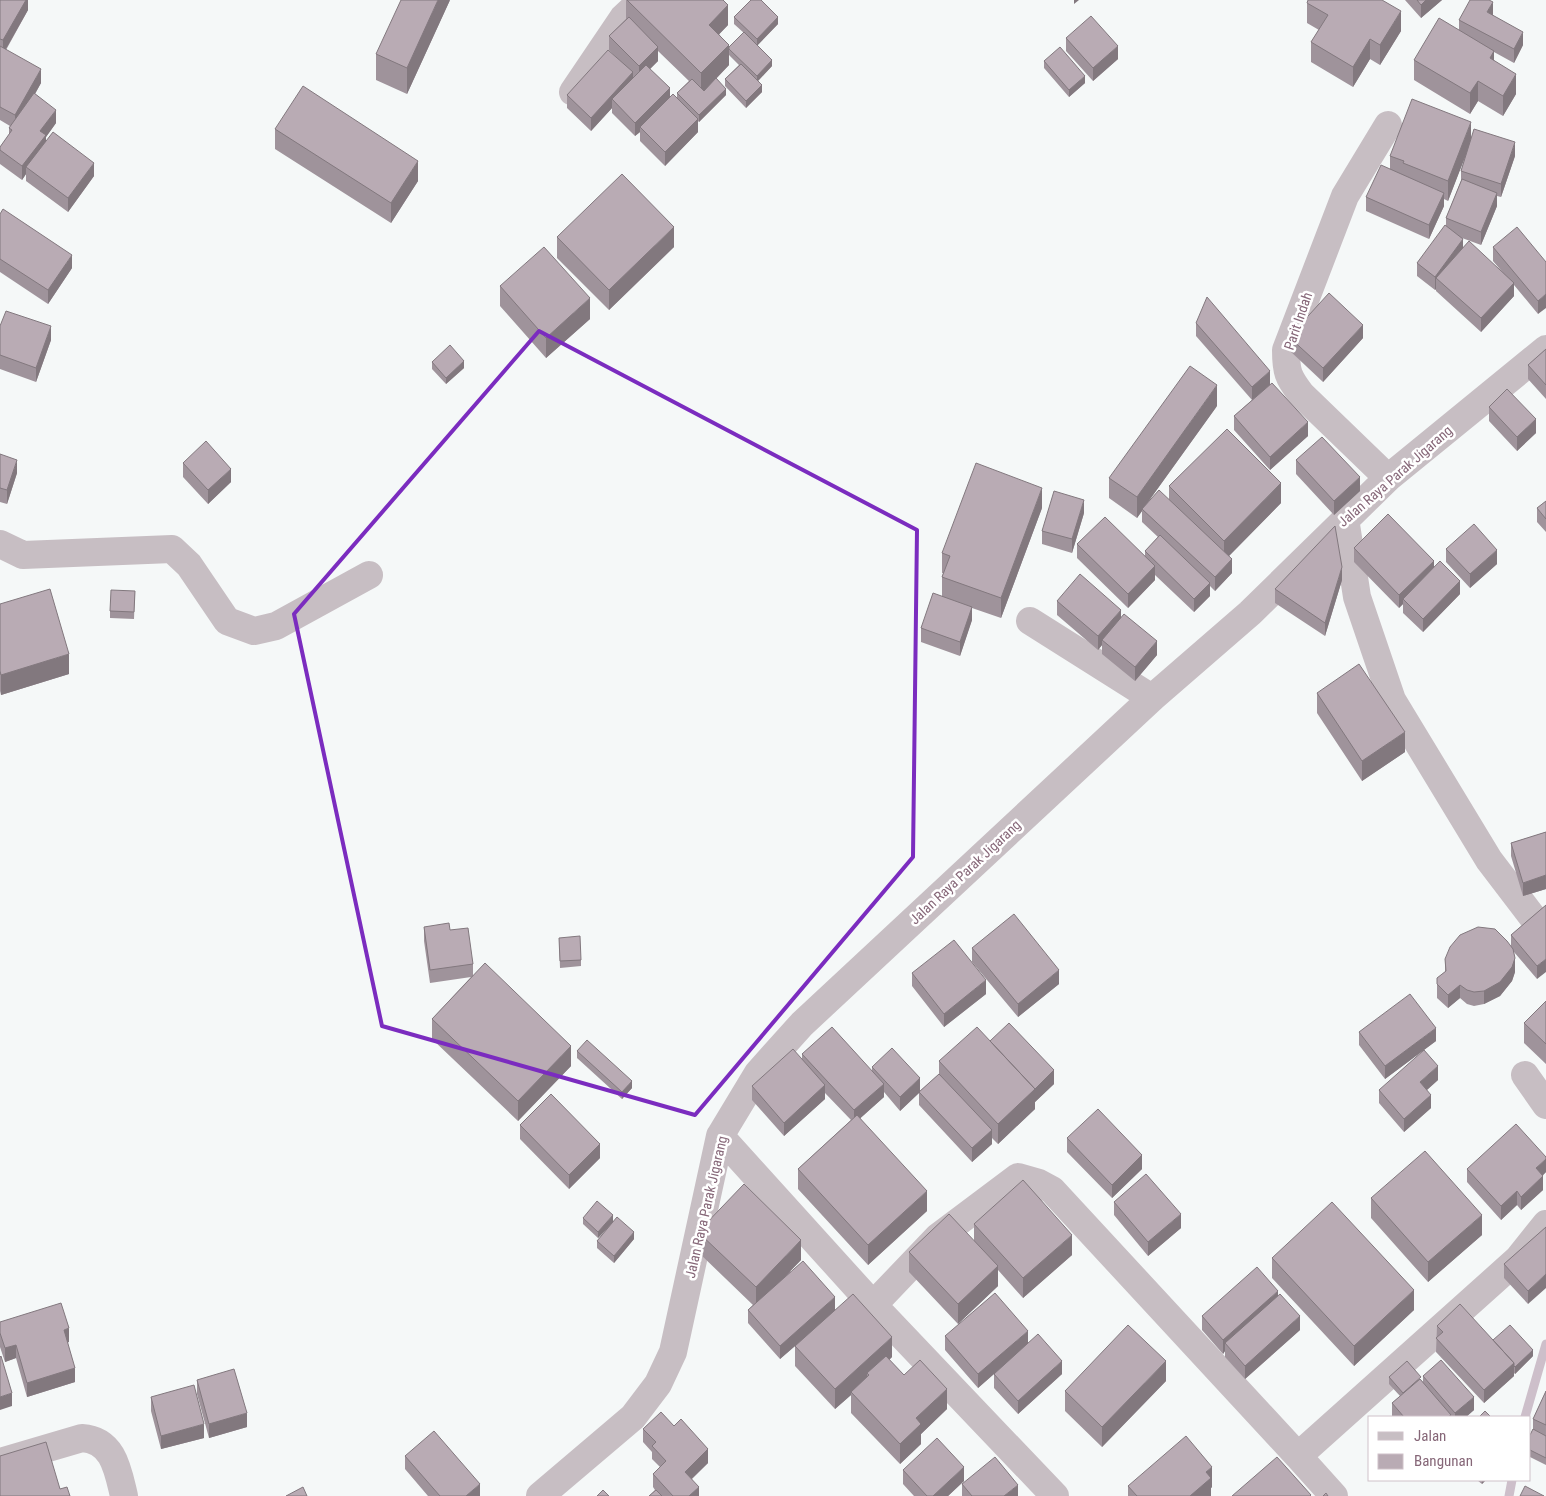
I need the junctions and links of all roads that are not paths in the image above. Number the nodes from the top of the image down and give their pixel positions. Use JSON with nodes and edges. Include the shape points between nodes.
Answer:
{"nodes":[{"id":1,"x":642,"y":0,"type":"edge"},
{"id":2,"x":573,"y":92,"type":"edge"},
{"id":3,"x":1388,"y":125,"type":"dead end"},
{"id":4,"x":1546,"y":349,"type":"edge"},
{"id":5,"x":1388,"y":478,"type":"junction"},
{"id":6,"x":1345,"y":518,"type":"junction"},
{"id":7,"x":0,"y":544,"type":"edge"},
{"id":8,"x":369,"y":575,"type":"dead end"},
{"id":9,"x":1030,"y":621,"type":"dead end"},
{"id":10,"x":1152,"y":698,"type":"junction"},
{"id":11,"x":1534,"y":919,"type":"edge"},
{"id":12,"x":1525,"y":1075,"type":"dead end"},
{"id":13,"x":1546,"y":1105,"type":"edge"},
{"id":14,"x":720,"y":1136,"type":"junction"},
{"id":15,"x":1546,"y":1224,"type":"edge"},
{"id":16,"x":873,"y":1305,"type":"junction"},
{"id":17,"x":1298,"y":1456,"type":"junction"},
{"id":18,"x":0,"y":1462,"type":"edge"},
{"id":19,"x":124,"y":1496,"type":"edge"},
{"id":20,"x":540,"y":1496,"type":"edge"},
{"id":21,"x":1055,"y":1496,"type":"edge"},
{"id":22,"x":1334,"y":1496,"type":"edge"}],
"edges":[{"from":1,"to":2,"type":"street","via":[[623,18]]},
{"from":3,"to":5,"type":"street","name":"Parit Indah","via":[[1345,196],[1286,350],[1289,379]]},
{"from":4,"to":5,"type":"street","name":"Jalan Raya Parak Jigarang"},
{"from":5,"to":6,"type":"street","name":"Jalan Raya Parak Jigarang"},
{"from":6,"to":10,"type":"street","name":"Jalan Raya Parak Jigarang","via":[[1250,613]]},
{"from":6,"to":11,"type":"street","via":[[1357,597],[1392,700],[1489,860]]},
{"from":7,"to":8,"type":"street","via":[[23,555],[172,549],[189,565],[227,621],[254,631],[276,626]]},
{"from":9,"to":10,"type":"street"},
{"from":10,"to":14,"type":"street","name":"Jalan Raya Parak Jigarang","via":[[802,1024],[758,1073]]},
{"from":12,"to":13,"type":"street"},
{"from":14,"to":16,"type":"street"},
{"from":14,"to":20,"type":"street","name":"Jalan Raya Parak Jigarang","via":[[673,1352],[658,1384],[633,1417]]},
{"from":15,"to":17,"type":"street","via":[[1518,1259]]},
{"from":16,"to":17,"type":"street","via":[[938,1237],[1018,1177],[1039,1183],[1052,1190]]},
{"from":16,"to":21,"type":"street"},
{"from":17,"to":22,"type":"street"},
{"from":18,"to":19,"type":"street","via":[[82,1438],[90,1439],[110,1451]]}]}
